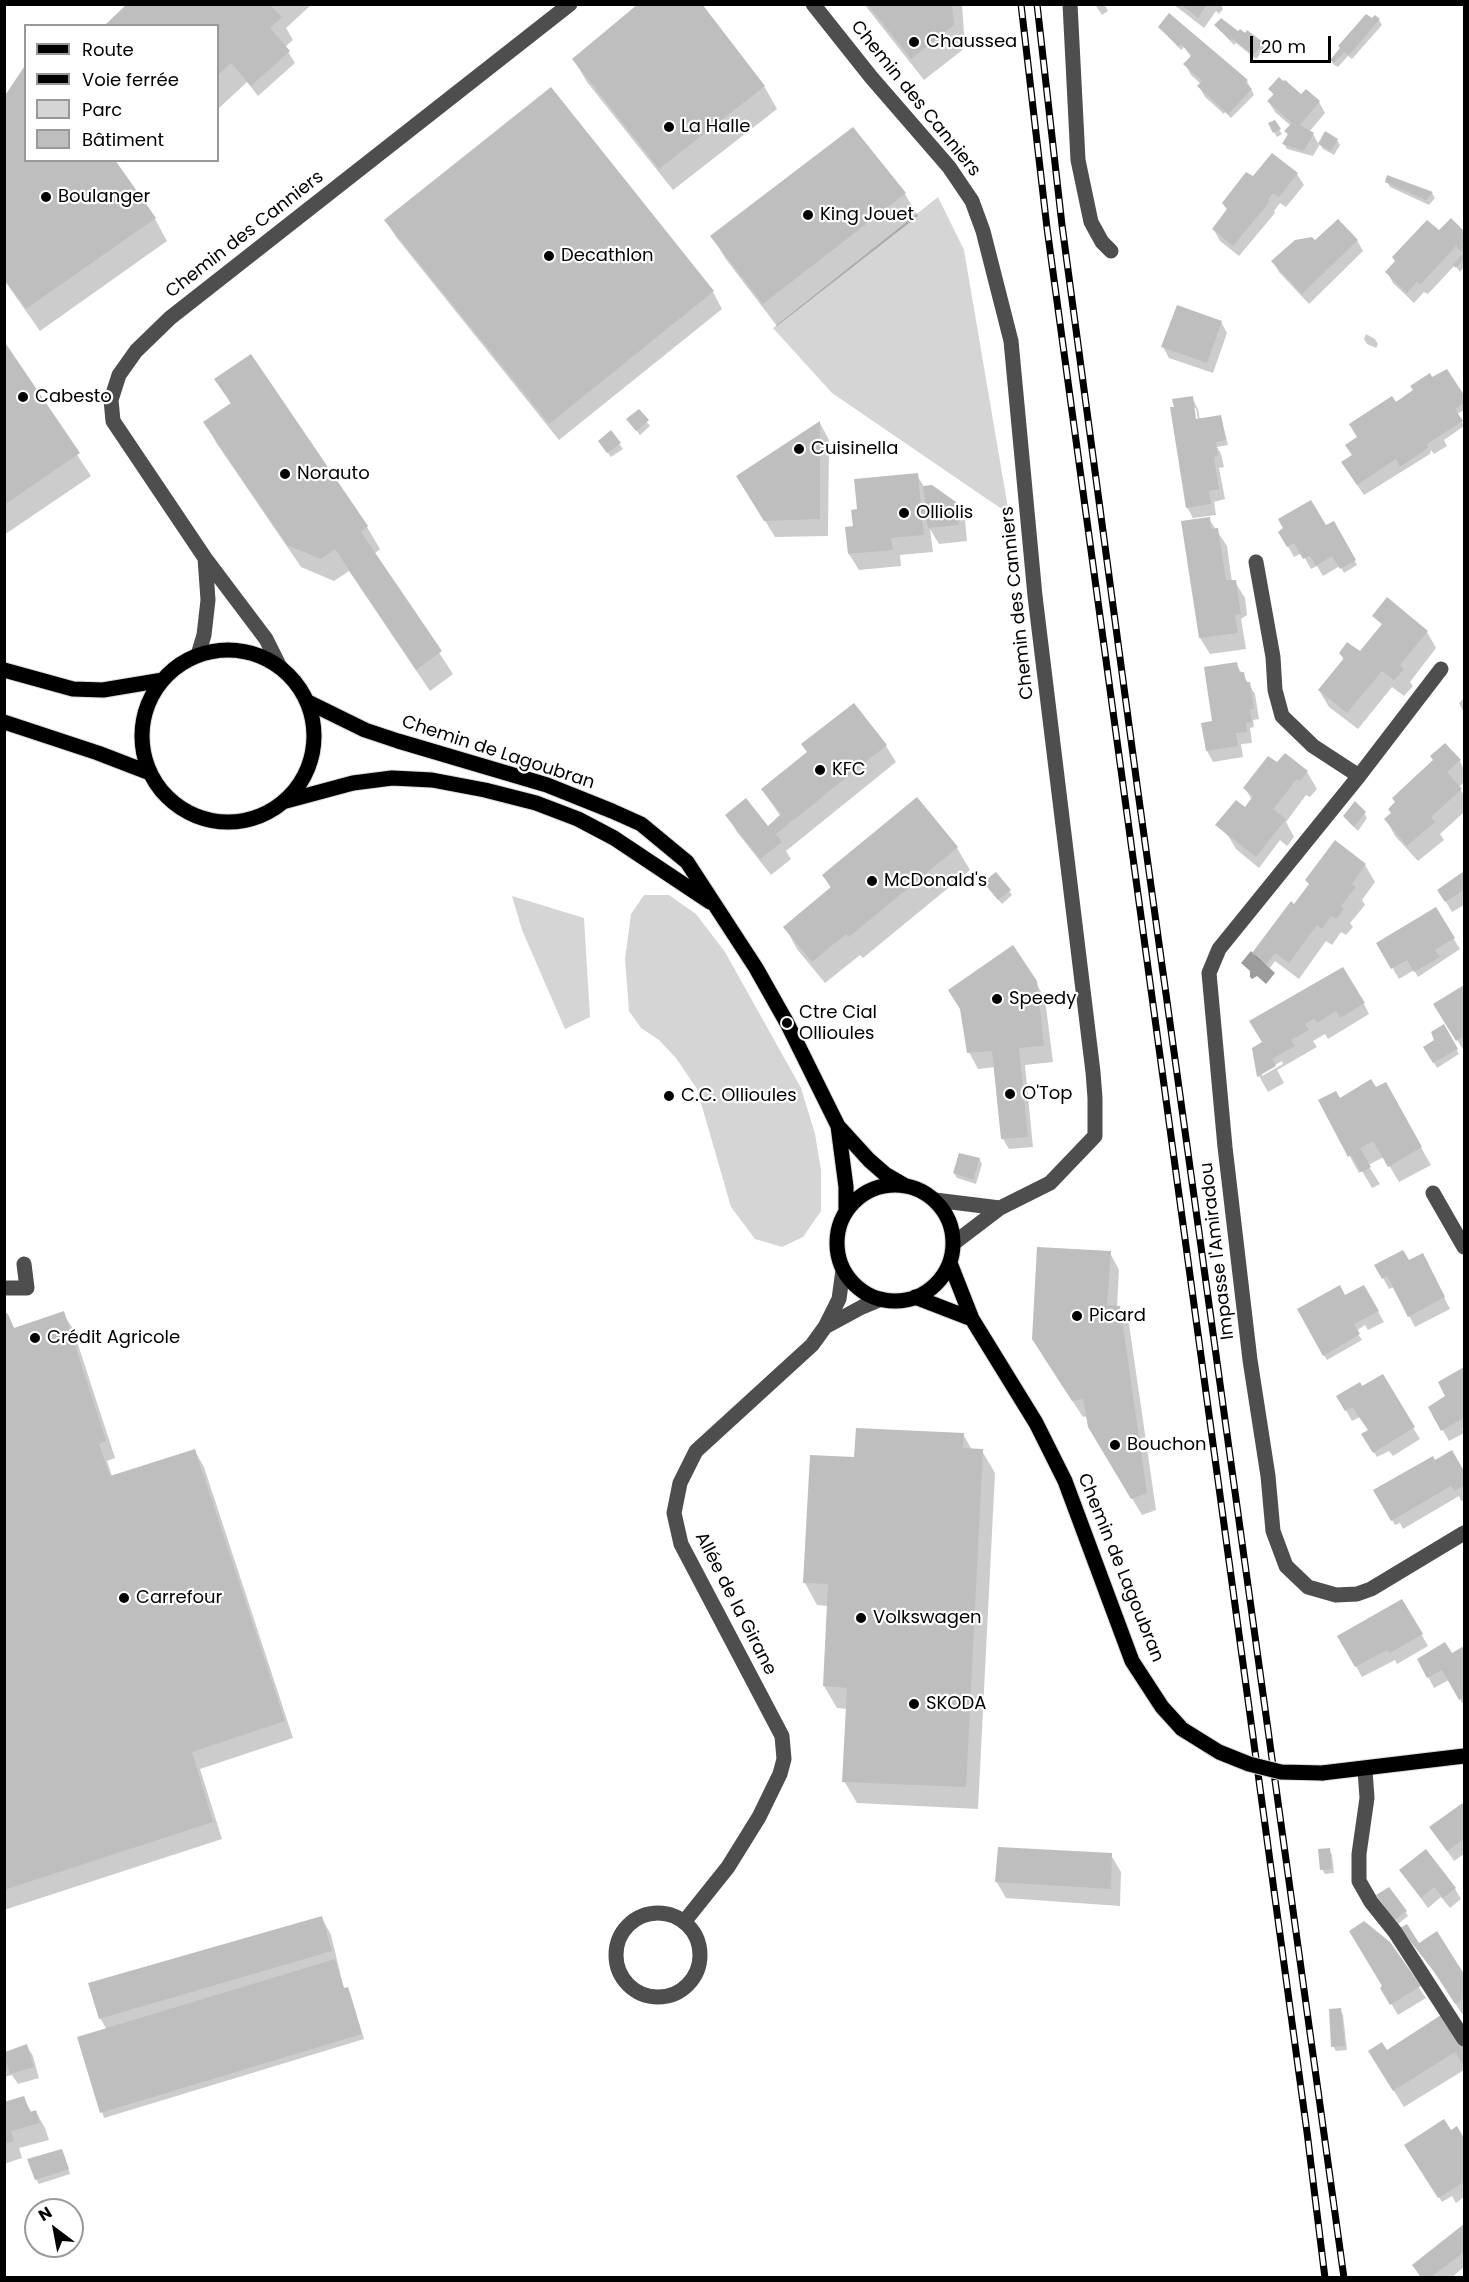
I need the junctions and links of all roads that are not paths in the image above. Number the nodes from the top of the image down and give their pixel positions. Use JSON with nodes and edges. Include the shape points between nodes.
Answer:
{"nodes":[{"id":1,"x":570,"y":4,"type":"edge"},
{"id":2,"x":813,"y":4,"type":"edge"},
{"id":3,"x":1070,"y":4,"type":"edge"},
{"id":4,"x":1111,"y":251,"type":"dead end"},
{"id":5,"x":205,"y":558,"type":"junction"},
{"id":6,"x":1256,"y":562,"type":"dead end"},
{"id":7,"x":198,"y":656,"type":"junction"},
{"id":8,"x":280,"y":667,"type":"junction"},
{"id":9,"x":1441,"y":669,"type":"dead end"},
{"id":10,"x":4,"y":670,"type":"edge"},
{"id":11,"x":163,"y":680,"type":"junction"},
{"id":12,"x":308,"y":702,"type":"junction"},
{"id":13,"x":4,"y":722,"type":"edge"},
{"id":14,"x":150,"y":773,"type":"junction"},
{"id":15,"x":1359,"y":776,"type":"junction"},
{"id":16,"x":286,"y":801,"type":"junction"},
{"id":17,"x":715,"y":905,"type":"junction"},
{"id":18,"x":838,"y":1126,"type":"junction"},
{"id":19,"x":904,"y":1185,"type":"junction"},
{"id":20,"x":1433,"y":1193,"type":"dead end"},
{"id":21,"x":935,"y":1200,"type":"junction"},
{"id":22,"x":999,"y":1208,"type":"junction"},
{"id":23,"x":846,"y":1210,"type":"junction"},
{"id":24,"x":954,"y":1243,"type":"junction"},
{"id":25,"x":1464,"y":1247,"type":"edge"},
{"id":26,"x":950,"y":1263,"type":"junction"},
{"id":27,"x":24,"y":1264,"type":"dead end"},
{"id":28,"x":843,"y":1270,"type":"junction"},
{"id":29,"x":4,"y":1288,"type":"edge"},
{"id":30,"x":915,"y":1297,"type":"junction"},
{"id":31,"x":880,"y":1299,"type":"junction"},
{"id":32,"x":972,"y":1319,"type":"junction"},
{"id":33,"x":825,"y":1327,"type":"junction"},
{"id":34,"x":1464,"y":1533,"type":"edge"},
{"id":35,"x":1464,"y":1756,"type":"edge"},
{"id":36,"x":1365,"y":1770,"type":"junction"},
{"id":37,"x":684,"y":1922,"type":"junction"},
{"id":38,"x":1464,"y":2038,"type":"edge"}],
"edges":[{"from":1,"to":5,"type":"street","name":"Chemin des Canniers","via":[[170,318],[136,351],[119,375],[111,400],[113,421]]},
{"from":2,"to":22,"type":"street","name":"Chemin des Canniers","via":[[949,167],[972,201],[1011,341],[1035,596],[1095,1098],[1095,1136],[1050,1183]]},
{"from":3,"to":4,"type":"street","via":[[1078,160],[1090,222]]},
{"from":5,"to":7,"type":"street","via":[[207,600]]},
{"from":5,"to":8,"type":"street","name":"Chemin des Canniers","via":[[266,639]]},
{"from":6,"to":15,"type":"street","via":[[1282,717],[1313,746]]},
{"from":7,"to":8,"type":"main road","via":[[226,650],[254,654]]},
{"from":7,"to":11,"type":"main road"},
{"from":8,"to":12,"type":"main road"},
{"from":9,"to":15,"type":"street","name":"Impasse l'Amiradou"},
{"from":10,"to":11,"type":"main road","via":[[73,689],[103,690]]},
{"from":11,"to":14,"type":"main road","via":[[145,715],[143,745]]},
{"from":12,"to":16,"type":"main road","via":[[314,723],[310,765]]},
{"from":12,"to":17,"type":"main road","name":"Chemin de Lagoubran","via":[[376,734],[547,785],[641,824],[687,862]]},
{"from":13,"to":14,"type":"main road"},
{"from":14,"to":16,"type":"main road","via":[[177,805],[209,820],[244,821]]},
{"from":15,"to":34,"type":"street","name":"Impasse l'Amiradou","via":[[1219,949],[1209,973],[1226,1158],[1273,1531],[1286,1566],[1308,1587],[1336,1595],[1371,1589]]},
{"from":16,"to":17,"type":"main road","name":"Chemin de Lagoubran","via":[[352,783],[392,778],[432,780],[485,790],[578,819],[614,838]]},
{"from":17,"to":18,"type":"main road","name":"Chemin de Lagoubran","via":[[787,1023]]},
{"from":18,"to":19,"type":"main road","name":"Chemin de Lagoubran","via":[[869,1160]]},
{"from":18,"to":23,"type":"main road","name":"Chemin de Lagoubran"},
{"from":19,"to":21,"type":"main road"},
{"from":19,"to":23,"type":"main road","via":[[872,1189]]},
{"from":20,"to":25,"type":"street"},
{"from":21,"to":22,"type":"street"},
{"from":21,"to":24,"type":"main road","via":[[949,1220]]},
{"from":22,"to":24,"type":"street","name":"Chemin des Canniers"},
{"from":23,"to":28,"type":"main road","via":[[836,1243]]},
{"from":24,"to":26,"type":"main road"},
{"from":26,"to":30,"type":"main road","via":[[936,1283]]},
{"from":26,"to":32,"type":"main road","name":"Chemin de Lagoubran"},
{"from":27,"to":29,"type":"street","via":[[27,1288]]},
{"from":28,"to":31,"type":"main road","via":[[853,1283]]},
{"from":28,"to":33,"type":"street","name":"Allée de la Girane","via":[[839,1299]]},
{"from":30,"to":31,"type":"main road","via":[[898,1301]]},
{"from":30,"to":32,"type":"main road"},
{"from":31,"to":33,"type":"street","name":"Allée de la Girane"},
{"from":32,"to":36,"type":"main road","name":"Chemin de Lagoubran","bridge":true,"via":[[1036,1424],[1065,1481],[1132,1661],[1162,1707],[1182,1729],[1219,1752],[1249,1764],[1281,1772]]},
{"from":33,"to":37,"type":"street","name":"Allée de la Girane","via":[[812,1346],[696,1451],[680,1483],[674,1513],[681,1544],[782,1736],[784,1759],[759,1817],[728,1868]]},
{"from":35,"to":36,"type":"main road","name":"Chemin de Lagoubran"},
{"from":36,"to":38,"type":"street","via":[[1367,1798],[1359,1881]]},
{"from":37,"to":37,"type":"street","via":[[665,1914],[651,1914],[626,1927],[619,1939],[616,1959],[622,1979],[632,1989],[651,1996],[671,1995],[692,1979],[700,1953],[697,1939]]}]}
